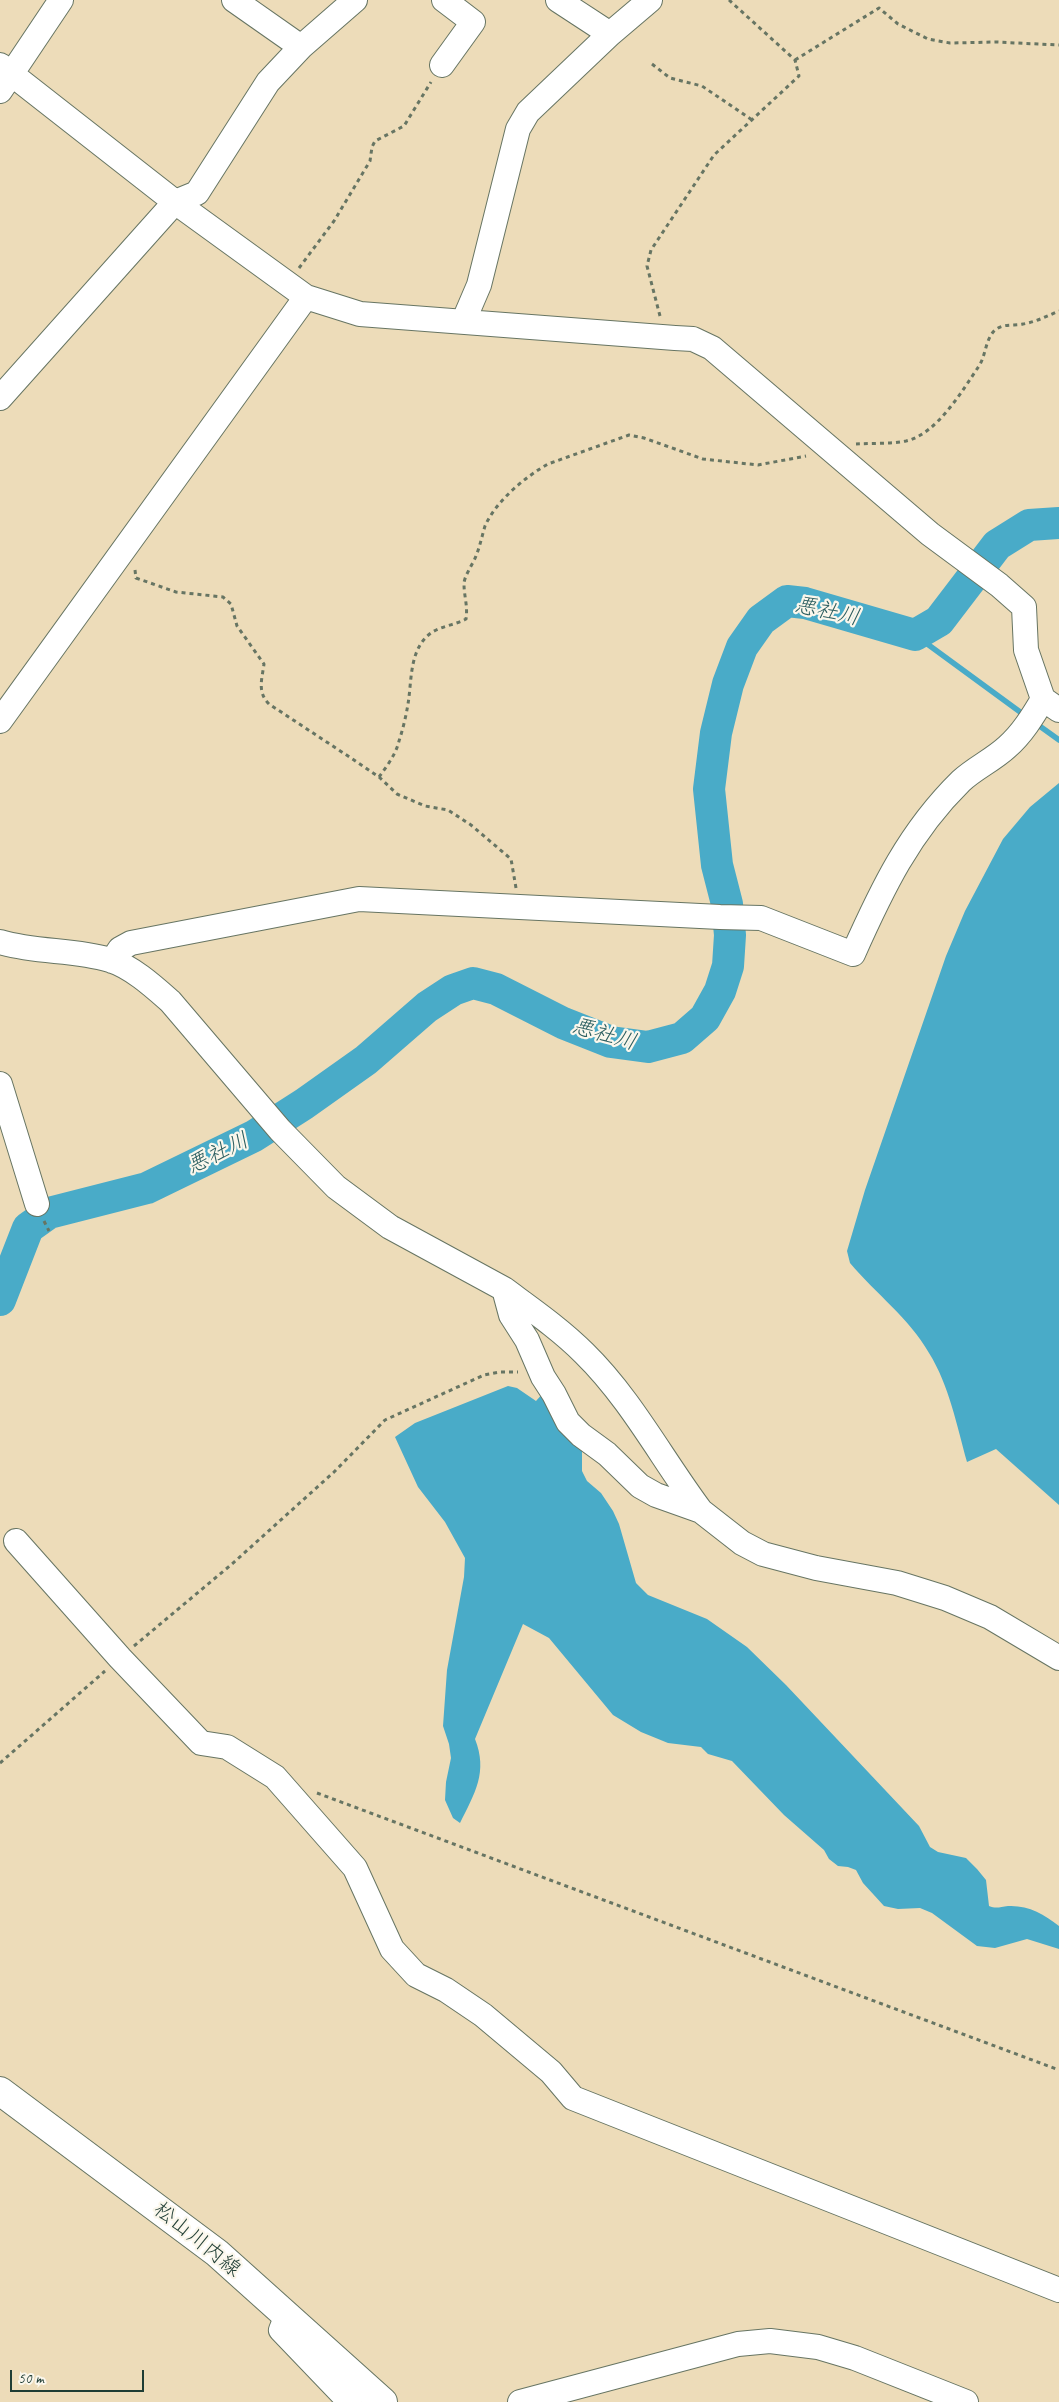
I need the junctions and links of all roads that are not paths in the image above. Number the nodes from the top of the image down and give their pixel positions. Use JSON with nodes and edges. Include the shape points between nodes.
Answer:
{"nodes":[{"id":1,"x":61,"y":0,"type":"edge"},
{"id":2,"x":234,"y":0,"type":"edge"},
{"id":3,"x":355,"y":0,"type":"edge"},
{"id":4,"x":444,"y":0,"type":"edge"},
{"id":5,"x":558,"y":0,"type":"edge"},
{"id":6,"x":650,"y":0,"type":"edge"},
{"id":7,"x":610,"y":34,"type":"junction"},
{"id":8,"x":301,"y":46,"type":"junction"},
{"id":9,"x":442,"y":65,"type":"road end"},
{"id":10,"x":4,"y":77,"type":"edge"},
{"id":11,"x":174,"y":202,"type":"junction"},
{"id":12,"x":306,"y":297,"type":"junction"},
{"id":13,"x":464,"y":320,"type":"junction"},
{"id":14,"x":0,"y":398,"type":"edge"},
{"id":15,"x":1041,"y":711,"type":"edge"},
{"id":16,"x":0,"y":721,"type":"edge"},
{"id":17,"x":0,"y":942,"type":"edge"},
{"id":18,"x":112,"y":961,"type":"junction"},
{"id":19,"x":0,"y":1084,"type":"edge"},
{"id":20,"x":37,"y":1204,"type":"dead end"},
{"id":21,"x":504,"y":1288,"type":"junction"},
{"id":22,"x":702,"y":1511,"type":"junction"},
{"id":23,"x":16,"y":1540,"type":"dead end"},
{"id":24,"x":1059,"y":1658,"type":"edge"},
{"id":25,"x":0,"y":2091,"type":"edge"},
{"id":26,"x":1059,"y":2290,"type":"edge"},
{"id":27,"x":287,"y":2315,"type":"junction"},
{"id":28,"x":350,"y":2402,"type":"edge"},
{"id":29,"x":384,"y":2402,"type":"edge"},
{"id":30,"x":520,"y":2402,"type":"edge"},
{"id":31,"x":966,"y":2402,"type":"edge"}],
"edges":[{"from":1,"to":10,"type":"street"},
{"from":2,"to":8,"type":"street"},
{"from":3,"to":8,"type":"street"},
{"from":4,"to":9,"type":"street","via":[[472,22]]},
{"from":5,"to":7,"type":"street"},
{"from":6,"to":7,"type":"street"},
{"from":7,"to":13,"type":"street","via":[[528,112],[518,129],[479,285]]},
{"from":8,"to":11,"type":"street","via":[[268,82],[198,193]]},
{"from":10,"to":11,"type":"street"},
{"from":11,"to":12,"type":"street"},
{"from":11,"to":14,"type":"street"},
{"from":12,"to":13,"type":"street","via":[[360,314]]},
{"from":12,"to":16,"type":"street"},
{"from":13,"to":15,"type":"street","via":[[693,340],[712,348],[930,534],[1024,607],[1026,650]]},
{"from":15,"to":18,"type":"street","via":[[1006,748],[962,780],[915,834],[889,877],[853,954],[775,922],[747,916],[359,899],[131,943],[120,949]]},
{"from":17,"to":18,"type":"street","via":[[18,948],[81,953]]},
{"from":18,"to":21,"type":"street","via":[[151,984],[170,1001],[273,1122],[336,1187],[390,1226]]},
{"from":19,"to":20,"type":"street"},
{"from":21,"to":22,"type":"street","via":[[584,1352],[616,1388]]},
{"from":21,"to":22,"type":"street","via":[[511,1315],[568,1422],[640,1486]]},
{"from":22,"to":24,"type":"street","via":[[735,1539],[763,1554],[897,1583],[945,1598],[990,1618]]},
{"from":23,"to":26,"type":"street","via":[[120,1658],[201,1743],[227,1747],[275,1777],[355,1868],[392,1949],[416,1975],[483,2015],[551,2072],[574,2098]]},
{"from":25,"to":27,"type":"main road","name":"松山川内線","via":[[217,2253]]},
{"from":27,"to":28,"type":"street","via":[[281,2330]]},
{"from":27,"to":29,"type":"main road","name":"松山川内線"},
{"from":30,"to":31,"type":"street","via":[[738,2344],[770,2341],[818,2347],[855,2358]]}]}
